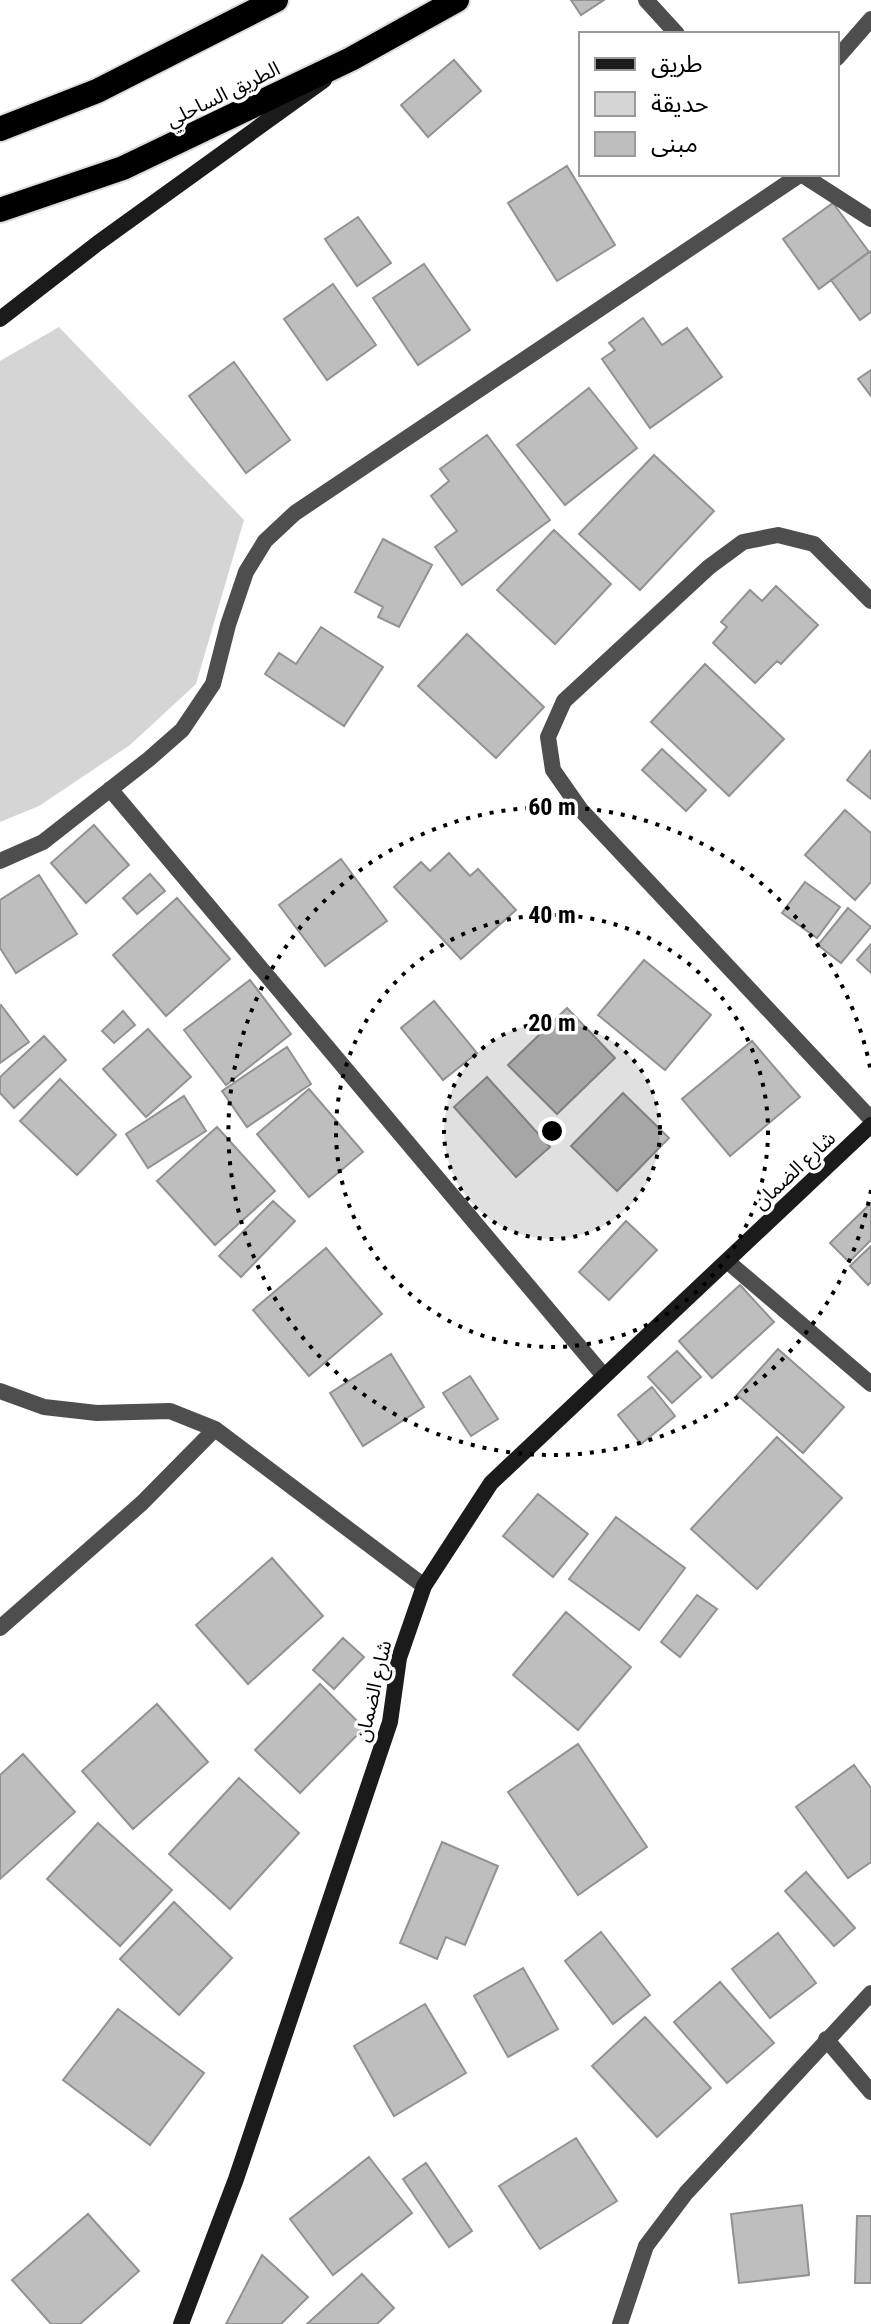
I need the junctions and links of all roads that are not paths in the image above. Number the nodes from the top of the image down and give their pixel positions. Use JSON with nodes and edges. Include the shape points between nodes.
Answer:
{"nodes":[{"id":1,"x":276,"y":0,"type":"edge"},
{"id":2,"x":457,"y":0,"type":"edge"},
{"id":3,"x":646,"y":0,"type":"edge"},
{"id":4,"x":871,"y":19,"type":"edge"},
{"id":5,"x":675,"y":32,"type":"edge"},
{"id":6,"x":839,"y":56,"type":"edge"},
{"id":7,"x":351,"y":59,"type":"junction"},
{"id":8,"x":0,"y":129,"type":"edge"},
{"id":9,"x":798,"y":176,"type":"edge"},
{"id":10,"x":804,"y":176,"type":"edge"},
{"id":11,"x":0,"y":210,"type":"edge"},
{"id":12,"x":871,"y":219,"type":"edge"},
{"id":13,"x":0,"y":319,"type":"edge"},
{"id":14,"x":871,"y":601,"type":"edge"},
{"id":15,"x":110,"y":789,"type":"junction"},
{"id":16,"x":0,"y":861,"type":"edge"},
{"id":17,"x":871,"y":1122,"type":"edge"},
{"id":18,"x":727,"y":1261,"type":"junction"},
{"id":19,"x":604,"y":1376,"type":"junction"},
{"id":20,"x":871,"y":1384,"type":"edge"},
{"id":21,"x":0,"y":1391,"type":"edge"},
{"id":22,"x":215,"y":1429,"type":"junction"},
{"id":23,"x":424,"y":1586,"type":"junction"},
{"id":24,"x":0,"y":1628,"type":"edge"},
{"id":25,"x":871,"y":1993,"type":"edge"},
{"id":26,"x":826,"y":2039,"type":"junction"},
{"id":27,"x":871,"y":2092,"type":"edge"},
{"id":28,"x":181,"y":2324,"type":"edge"},
{"id":29,"x":620,"y":2324,"type":"edge"}],
"edges":[{"from":1,"to":8,"type":"highway","via":[[97,91]]},
{"from":2,"to":7,"type":"highway","name":"الطريق الساحلي"},
{"from":3,"to":5,"type":"street"},
{"from":4,"to":6,"type":"street"},
{"from":7,"to":11,"type":"highway","name":"الطريق الساحلي","via":[[123,168]]},
{"from":7,"to":13,"type":"street"},
{"from":9,"to":15,"type":"street","via":[[295,513],[265,541],[246,572],[213,684],[182,730]]},
{"from":10,"to":12,"type":"street"},
{"from":14,"to":17,"type":"street","via":[[814,544],[778,535],[743,542],[564,701],[548,737],[553,770],[581,810]]},
{"from":15,"to":16,"type":"street","via":[[43,842]]},
{"from":15,"to":19,"type":"street"},
{"from":17,"to":18,"type":"street","name":"شارع الضمان"},
{"from":18,"to":19,"type":"street","name":"شارع الضمان"},
{"from":18,"to":20,"type":"street"},
{"from":19,"to":23,"type":"street","name":"شارع الضمان","via":[[491,1483]]},
{"from":21,"to":22,"type":"street","via":[[44,1407],[97,1413],[170,1411]]},
{"from":22,"to":23,"type":"street"},
{"from":22,"to":24,"type":"street","via":[[142,1503]]},
{"from":23,"to":28,"type":"street","name":"شارع الضمان","via":[[399,1658],[390,1722],[236,2179]]},
{"from":25,"to":26,"type":"street"},
{"from":26,"to":27,"type":"street"},
{"from":26,"to":29,"type":"street","via":[[686,2193],[646,2246]]}]}
